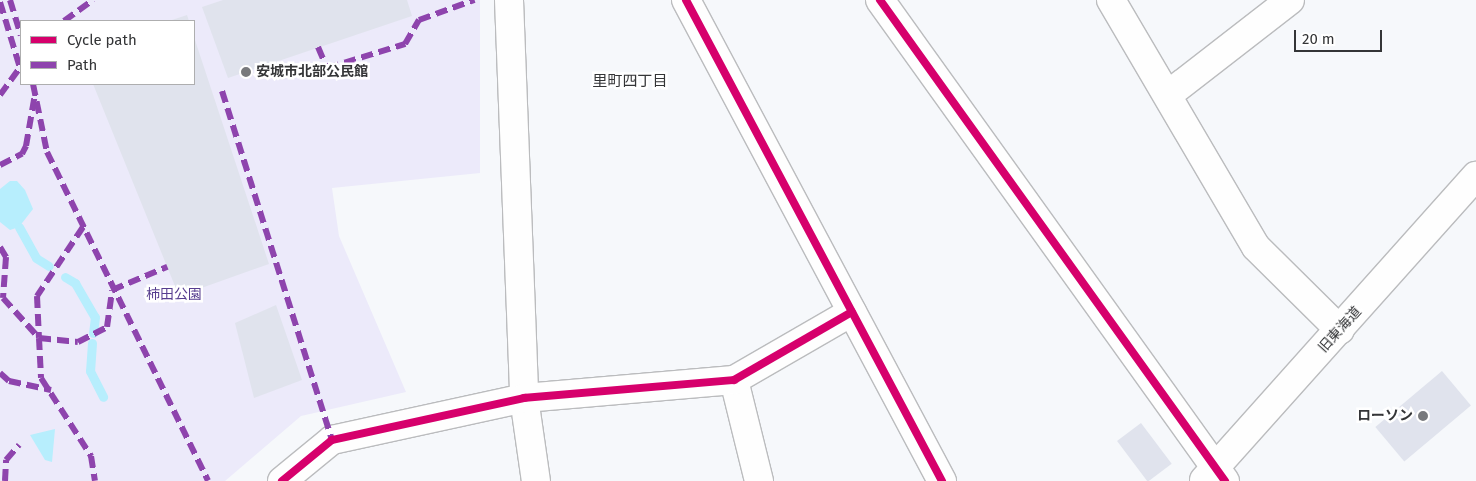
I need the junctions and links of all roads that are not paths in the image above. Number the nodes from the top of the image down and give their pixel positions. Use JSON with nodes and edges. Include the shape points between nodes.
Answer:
{"nodes":[{"id":1,"x":509,"y":0,"type":"edge"},
{"id":2,"x":686,"y":0,"type":"edge"},
{"id":3,"x":880,"y":0,"type":"edge"},
{"id":4,"x":1111,"y":0,"type":"edge"},
{"id":5,"x":1290,"y":0,"type":"edge"},
{"id":6,"x":1169,"y":94,"type":"junction"},
{"id":7,"x":1476,"y":176,"type":"edge"},
{"id":8,"x":852,"y":312,"type":"junction"},
{"id":9,"x":1340,"y":330,"type":"junction"},
{"id":10,"x":734,"y":380,"type":"junction"},
{"id":11,"x":524,"y":398,"type":"junction"},
{"id":12,"x":1214,"y":477,"type":"edge"},
{"id":13,"x":282,"y":481,"type":"edge"},
{"id":14,"x":536,"y":481,"type":"edge"},
{"id":15,"x":759,"y":481,"type":"edge"},
{"id":16,"x":942,"y":481,"type":"edge"}],
"edges":[{"from":1,"to":11,"type":"street"},
{"from":2,"to":8,"type":"street"},
{"from":3,"to":12,"type":"street"},
{"from":4,"to":6,"type":"street"},
{"from":5,"to":6,"type":"street"},
{"from":6,"to":9,"type":"street","via":[[1256,247]]},
{"from":7,"to":9,"type":"street","name":"旧東海道"},
{"from":8,"to":10,"type":"street"},
{"from":8,"to":16,"type":"street"},
{"from":9,"to":12,"type":"street","name":"旧東海道"},
{"from":10,"to":11,"type":"street"},
{"from":10,"to":15,"type":"street"},
{"from":11,"to":13,"type":"street","via":[[332,440]]},
{"from":11,"to":14,"type":"street"}]}
